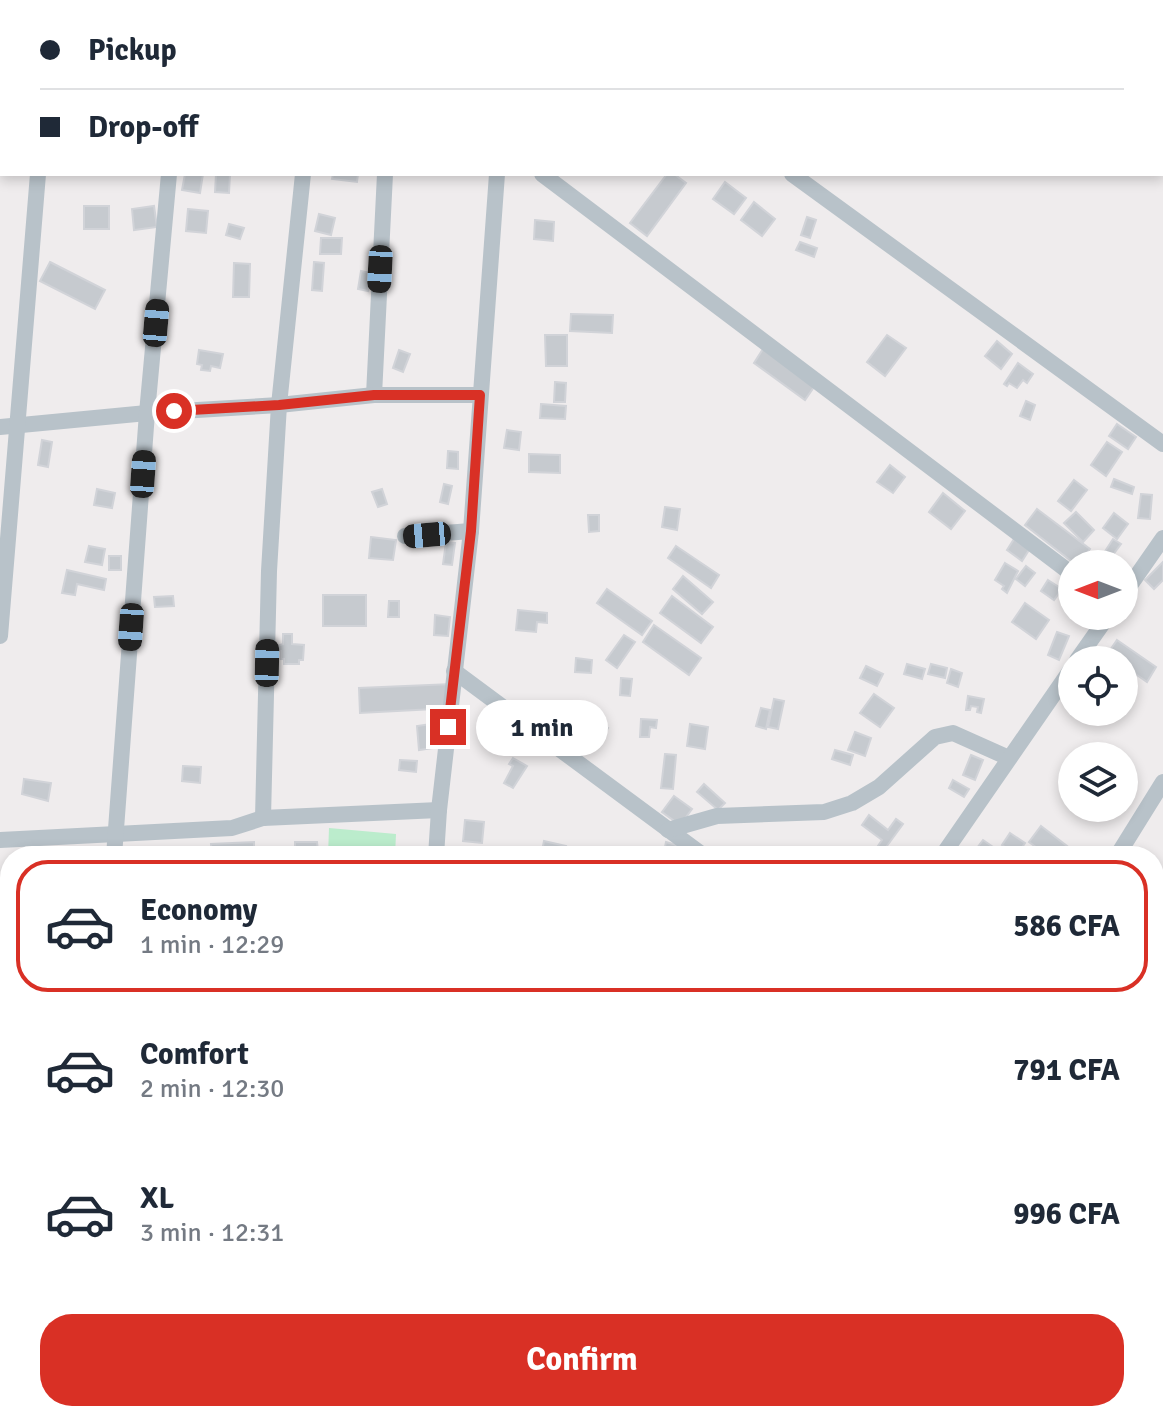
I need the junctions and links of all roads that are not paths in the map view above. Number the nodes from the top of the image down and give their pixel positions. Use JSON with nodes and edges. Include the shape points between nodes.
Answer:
{"nodes":[{"id":1,"x":38,"y":176,"type":"edge"},
{"id":2,"x":169,"y":176,"type":"edge"},
{"id":3,"x":303,"y":176,"type":"edge"},
{"id":4,"x":385,"y":176,"type":"edge"},
{"id":5,"x":497,"y":176,"type":"edge"},
{"id":6,"x":545,"y":176,"type":"edge"},
{"id":7,"x":795,"y":176,"type":"edge"},
{"id":8,"x":374,"y":395,"type":"junction"},
{"id":9,"x":480,"y":395,"type":"junction"},
{"id":10,"x":279,"y":405,"type":"junction"},
{"id":11,"x":147,"y":413,"type":"junction"},
{"id":12,"x":19,"y":426,"type":"junction"},
{"id":13,"x":0,"y":427,"type":"edge"},
{"id":14,"x":1163,"y":444,"type":"edge"},
{"id":15,"x":471,"y":531,"type":"junction"},
{"id":16,"x":405,"y":536,"type":"dead end"},
{"id":17,"x":1163,"y":538,"type":"edge"},
{"id":18,"x":1058,"y":563,"type":"edge"},
{"id":19,"x":1138,"y":574,"type":"edge"},
{"id":20,"x":0,"y":636,"type":"edge"},
{"id":21,"x":454,"y":671,"type":"junction"},
{"id":22,"x":1058,"y":688,"type":"edge"},
{"id":23,"x":1009,"y":758,"type":"junction"},
{"id":24,"x":1163,"y":782,"type":"edge"},
{"id":25,"x":439,"y":810,"type":"junction"},
{"id":26,"x":263,"y":818,"type":"junction"},
{"id":27,"x":668,"y":830,"type":"junction"},
{"id":28,"x":115,"y":836,"type":"junction"},
{"id":29,"x":0,"y":840,"type":"edge"},
{"id":30,"x":114,"y":846,"type":"edge"},
{"id":31,"x":437,"y":846,"type":"edge"},
{"id":32,"x":690,"y":846,"type":"edge"},
{"id":33,"x":949,"y":846,"type":"edge"},
{"id":34,"x":1123,"y":846,"type":"edge"}],
"edges":[{"from":1,"to":12,"type":"street"},
{"from":2,"to":11,"type":"street"},
{"from":3,"to":10,"type":"street"},
{"from":4,"to":8,"type":"street"},
{"from":5,"to":9,"type":"street"},
{"from":6,"to":18,"type":"street"},
{"from":7,"to":14,"type":"street"},
{"from":8,"to":9,"type":"street"},
{"from":8,"to":10,"type":"street"},
{"from":9,"to":15,"type":"street"},
{"from":10,"to":11,"type":"street"},
{"from":10,"to":26,"type":"street"},
{"from":11,"to":12,"type":"street"},
{"from":11,"to":28,"type":"street"},
{"from":12,"to":13,"type":"street"},
{"from":12,"to":20,"type":"street"},
{"from":15,"to":16,"type":"street"},
{"from":15,"to":21,"type":"street"},
{"from":17,"to":19,"type":"street"},
{"from":21,"to":25,"type":"street"},
{"from":21,"to":27,"type":"street"},
{"from":22,"to":23,"type":"street"},
{"from":23,"to":27,"type":"street","via":[[953,733],[935,737],[879,787],[852,803],[824,812],[717,816]]},
{"from":23,"to":33,"type":"street"},
{"from":24,"to":34,"type":"street"},
{"from":25,"to":26,"type":"street"},
{"from":25,"to":31,"type":"street"},
{"from":26,"to":28,"type":"street","via":[[232,828]]},
{"from":27,"to":32,"type":"street"},
{"from":28,"to":29,"type":"street"},
{"from":28,"to":30,"type":"street"}]}
